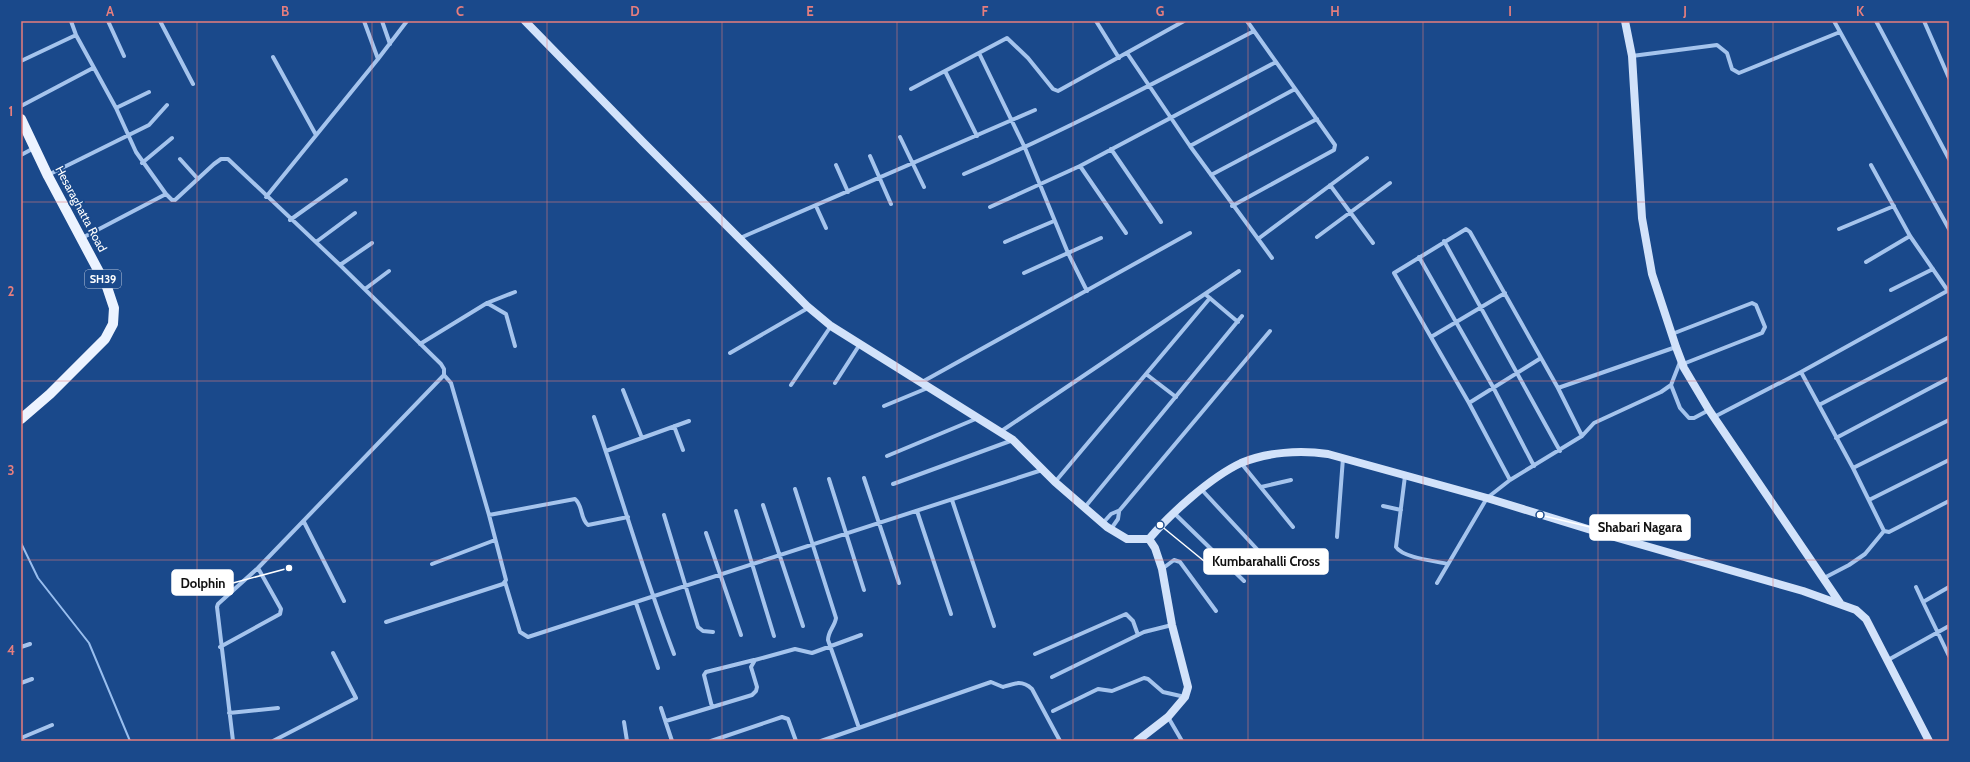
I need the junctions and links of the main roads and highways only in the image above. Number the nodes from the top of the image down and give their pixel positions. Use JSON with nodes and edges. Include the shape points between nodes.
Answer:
{"nodes":[{"id":1,"x":21,"y":118,"type":"edge"},
{"id":2,"x":21,"y":419,"type":"edge"}],
"edges":[{"from":1,"to":2,"type":"main road","name":"Hesaraghatta Road","number":"SH39","via":[[113,301],[113,324],[105,339]]}]}
